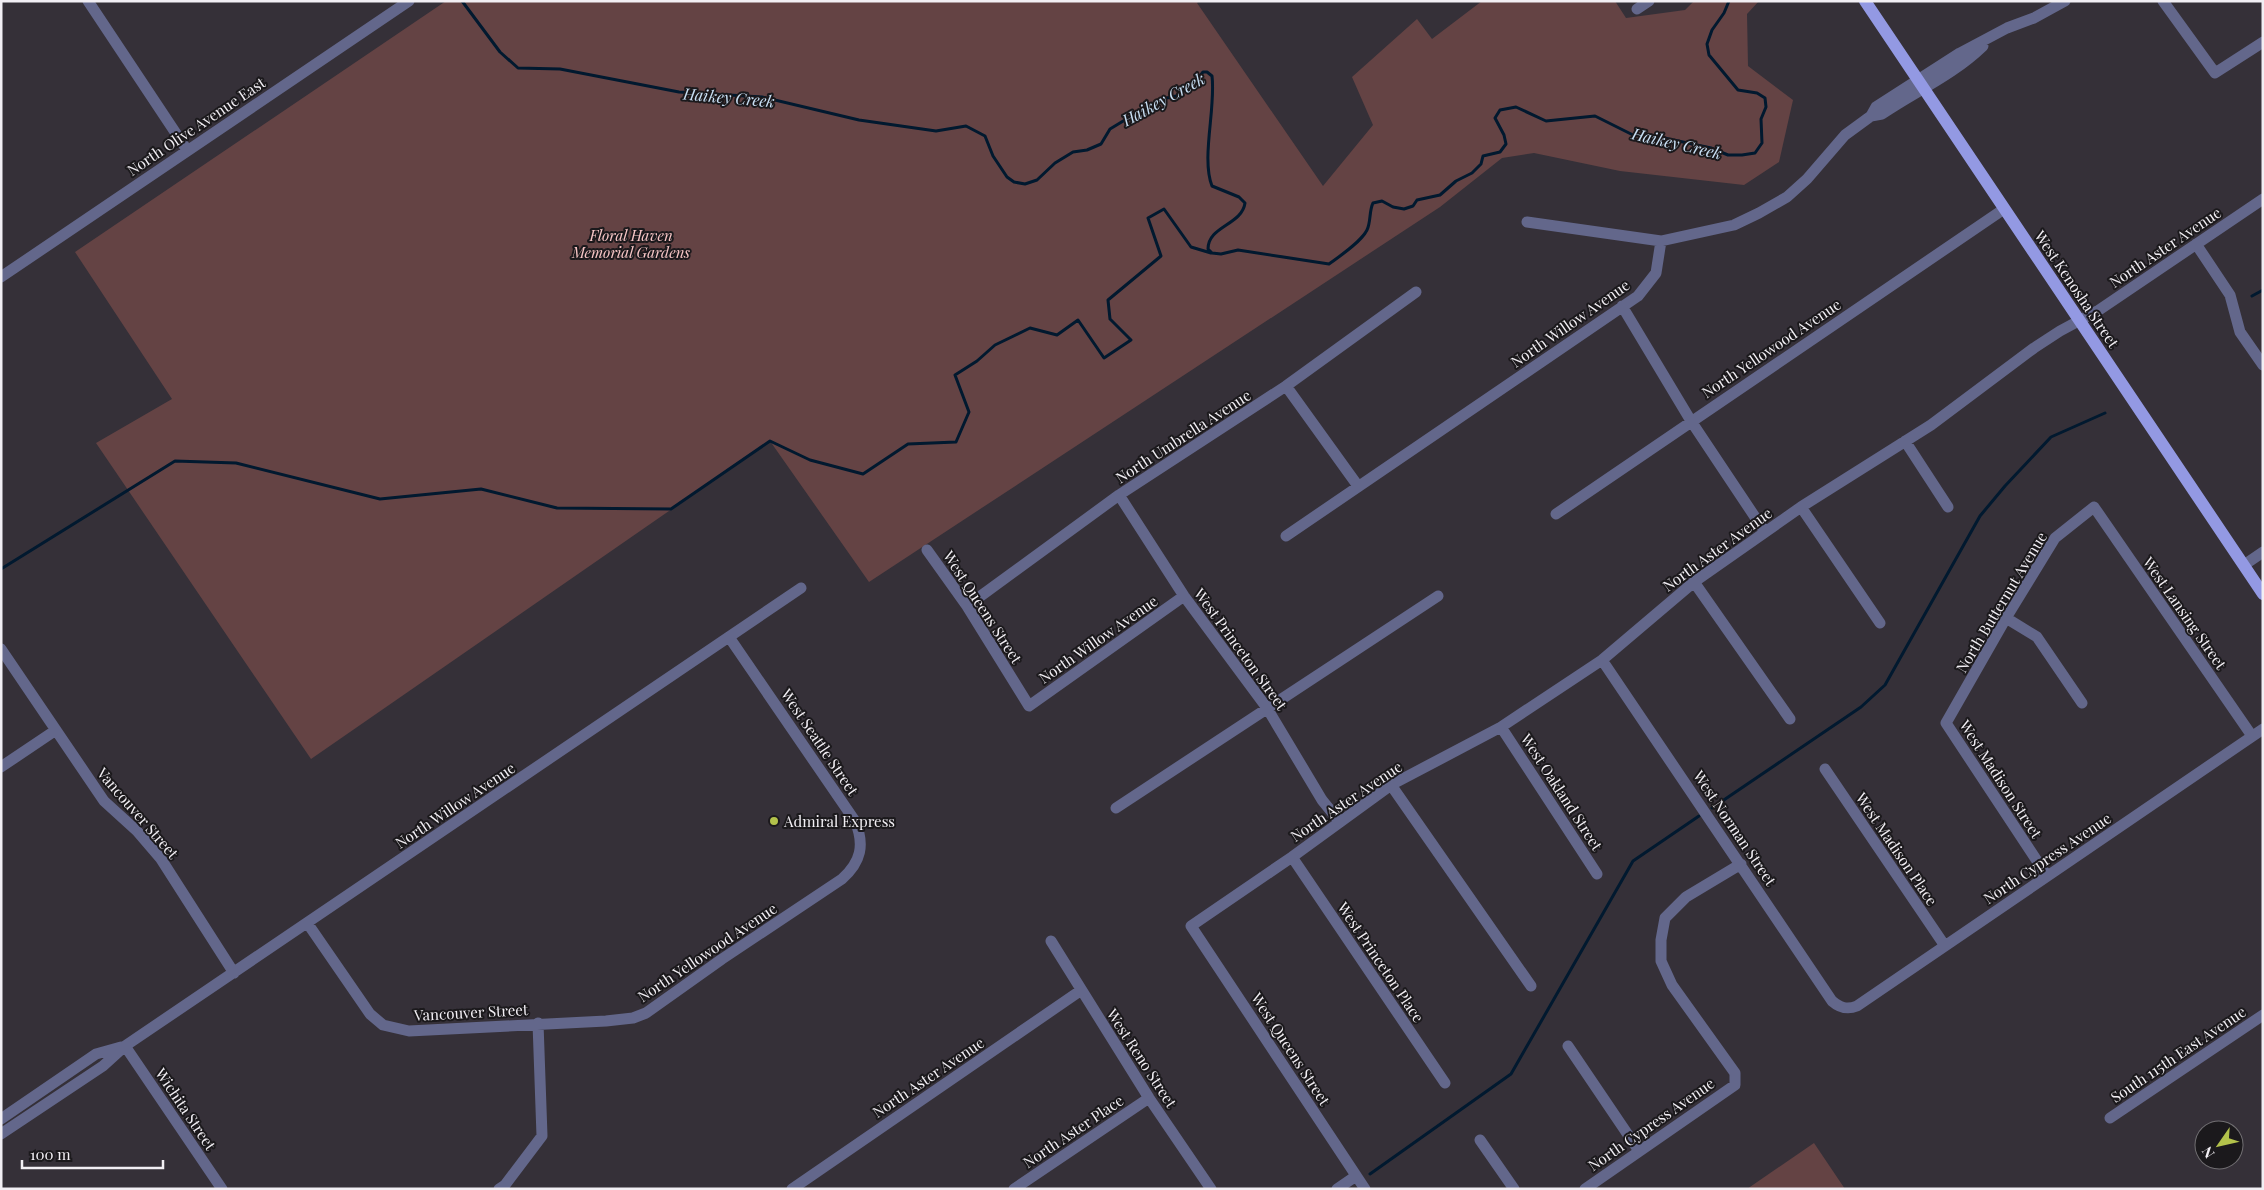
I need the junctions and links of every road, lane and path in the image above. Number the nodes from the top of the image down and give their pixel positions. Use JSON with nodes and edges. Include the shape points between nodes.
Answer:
{"nodes":[{"id":1,"x":88,"y":1,"type":"edge"},
{"id":2,"x":409,"y":1,"type":"edge"},
{"id":3,"x":1649,"y":1,"type":"edge"},
{"id":4,"x":1865,"y":1,"type":"edge"},
{"id":5,"x":2065,"y":1,"type":"edge"},
{"id":6,"x":2163,"y":1,"type":"edge"},
{"id":7,"x":1637,"y":9,"type":"dead end"},
{"id":8,"x":2263,"y":42,"type":"edge"},
{"id":9,"x":1921,"y":84,"type":"junction"},
{"id":10,"x":188,"y":150,"type":"junction"},
{"id":11,"x":2263,"y":199,"type":"edge"},
{"id":12,"x":2004,"y":208,"type":"junction"},
{"id":13,"x":1527,"y":222,"type":"dead end"},
{"id":14,"x":1661,"y":241,"type":"junction"},
{"id":15,"x":2196,"y":244,"type":"junction"},
{"id":16,"x":1,"y":277,"type":"edge"},
{"id":17,"x":1416,"y":292,"type":"dead end"},
{"id":18,"x":1622,"y":306,"type":"junction"},
{"id":19,"x":2079,"y":320,"type":"junction"},
{"id":20,"x":2263,"y":366,"type":"edge"},
{"id":21,"x":1286,"y":386,"type":"junction"},
{"id":22,"x":1691,"y":421,"type":"junction"},
{"id":23,"x":1905,"y":441,"type":"junction"},
{"id":24,"x":1358,"y":486,"type":"junction"},
{"id":25,"x":1119,"y":495,"type":"junction"},
{"id":26,"x":1801,"y":507,"type":"junction"},
{"id":27,"x":1948,"y":507,"type":"dead end"},
{"id":28,"x":2094,"y":507,"type":"joint"},
{"id":29,"x":1556,"y":514,"type":"dead end"},
{"id":30,"x":1765,"y":532,"type":"junction"},
{"id":31,"x":1286,"y":536,"type":"dead end"},
{"id":32,"x":927,"y":550,"type":"dead end"},
{"id":33,"x":2263,"y":552,"type":"edge"},
{"id":34,"x":2244,"y":565,"type":"junction"},
{"id":35,"x":1694,"y":582,"type":"junction"},
{"id":36,"x":801,"y":588,"type":"dead end"},
{"id":37,"x":2263,"y":594,"type":"edge"},
{"id":38,"x":1184,"y":596,"type":"junction"},
{"id":39,"x":1438,"y":596,"type":"dead end"},
{"id":40,"x":967,"y":606,"type":"junction"},
{"id":41,"x":2006,"y":618,"type":"junction"},
{"id":42,"x":1880,"y":624,"type":"dead end"},
{"id":43,"x":730,"y":637,"type":"junction"},
{"id":44,"x":1,"y":649,"type":"edge"},
{"id":45,"x":1602,"y":660,"type":"junction"},
{"id":46,"x":2082,"y":703,"type":"dead end"},
{"id":47,"x":1029,"y":706,"type":"joint"},
{"id":48,"x":1267,"y":708,"type":"junction"},
{"id":49,"x":1790,"y":719,"type":"dead end"},
{"id":50,"x":1946,"y":723,"type":"joint"},
{"id":51,"x":1501,"y":727,"type":"junction"},
{"id":52,"x":2263,"y":729,"type":"edge"},
{"id":53,"x":56,"y":730,"type":"junction"},
{"id":54,"x":2252,"y":736,"type":"junction"},
{"id":55,"x":1,"y":767,"type":"edge"},
{"id":56,"x":1825,"y":770,"type":"dead end"},
{"id":57,"x":1391,"y":785,"type":"junction"},
{"id":58,"x":1116,"y":808,"type":"dead end"},
{"id":59,"x":1339,"y":821,"type":"junction"},
{"id":60,"x":1292,"y":857,"type":"junction"},
{"id":61,"x":1741,"y":864,"type":"junction"},
{"id":62,"x":851,"y":871,"type":"joint"},
{"id":63,"x":1597,"y":874,"type":"dead end"},
{"id":64,"x":2046,"y":876,"type":"junction"},
{"id":65,"x":308,"y":924,"type":"junction"},
{"id":66,"x":1191,"y":926,"type":"joint"},
{"id":67,"x":1050,"y":941,"type":"dead end"},
{"id":68,"x":1945,"y":946,"type":"junction"},
{"id":69,"x":234,"y":973,"type":"junction"},
{"id":70,"x":1531,"y":986,"type":"dead end"},
{"id":71,"x":1080,"y":991,"type":"junction"},
{"id":72,"x":1847,"y":1009,"type":"joint"},
{"id":73,"x":2263,"y":1015,"type":"edge"},
{"id":74,"x":538,"y":1023,"type":"junction"},
{"id":75,"x":125,"y":1046,"type":"junction"},
{"id":76,"x":1568,"y":1046,"type":"dead end"},
{"id":77,"x":1445,"y":1083,"type":"dead end"},
{"id":78,"x":1149,"y":1098,"type":"junction"},
{"id":79,"x":2110,"y":1118,"type":"dead end"},
{"id":80,"x":1,"y":1119,"type":"edge"},
{"id":81,"x":1,"y":1134,"type":"edge"},
{"id":82,"x":1480,"y":1140,"type":"dead end"},
{"id":83,"x":1639,"y":1151,"type":"junction"},
{"id":84,"x":1356,"y":1176,"type":"junction"},
{"id":85,"x":222,"y":1189,"type":"edge"},
{"id":86,"x":499,"y":1189,"type":"edge"},
{"id":87,"x":792,"y":1189,"type":"edge"},
{"id":88,"x":1014,"y":1189,"type":"edge"},
{"id":89,"x":1211,"y":1189,"type":"edge"},
{"id":90,"x":1337,"y":1189,"type":"edge"},
{"id":91,"x":1365,"y":1189,"type":"edge"},
{"id":92,"x":1514,"y":1189,"type":"edge"},
{"id":93,"x":1585,"y":1189,"type":"edge"}],
"edges":[{"from":1,"to":10,"type":"street"},
{"from":2,"to":10,"type":"street","name":"North Olive Avenue East"},
{"from":3,"to":7,"type":"street"},
{"from":4,"to":9,"type":"main road","name":"West Kenosha Street"},
{"from":5,"to":9,"type":"street","via":[[1992,36]]},
{"from":6,"to":8,"type":"street","via":[[2214,74]]},
{"from":9,"to":12,"type":"main road","name":"West Kenosha Street"},
{"from":9,"to":14,"type":"street","via":[[1876,107],[1871,116],[1845,135],[1807,179],[1759,213],[1734,225]]},
{"from":10,"to":16,"type":"street","name":"North Olive Avenue East"},
{"from":11,"to":15,"type":"street","name":"North Aster Avenue"},
{"from":12,"to":19,"type":"main road","name":"West Kenosha Street"},
{"from":12,"to":22,"type":"street","name":"North Yellowood Avenue"},
{"from":13,"to":14,"type":"street"},
{"from":14,"to":18,"type":"street","name":"North Willow Avenue","via":[[1653,279],[1638,296]]},
{"from":15,"to":19,"type":"street","name":"North Aster Avenue","via":[[2099,310]]},
{"from":15,"to":20,"type":"street","via":[[2230,295],[2240,332]]},
{"from":17,"to":21,"type":"street","name":"North Umbrella Avenue"},
{"from":18,"to":22,"type":"street"},
{"from":18,"to":24,"type":"street","name":"North Willow Avenue"},
{"from":19,"to":23,"type":"street","name":"North Aster Avenue","via":[[2034,348]]},
{"from":19,"to":34,"type":"main road","name":"West Kenosha Street"},
{"from":21,"to":24,"type":"street"},
{"from":21,"to":25,"type":"street","name":"North Umbrella Avenue"},
{"from":22,"to":29,"type":"street","name":"North Yellowood Avenue"},
{"from":22,"to":30,"type":"street"},
{"from":23,"to":26,"type":"street","name":"North Aster Avenue"},
{"from":23,"to":27,"type":"street"},
{"from":24,"to":31,"type":"street","name":"North Willow Avenue"},
{"from":25,"to":38,"type":"street","name":"West Princeton Street"},
{"from":25,"to":40,"type":"street","name":"North Umbrella Avenue"},
{"from":26,"to":30,"type":"street","name":"North Aster Avenue"},
{"from":26,"to":42,"type":"street"},
{"from":28,"to":41,"type":"street","name":"North Butternut Avenue","via":[[2055,538]]},
{"from":28,"to":54,"type":"street","name":"West Lansing Street"},
{"from":30,"to":35,"type":"street","name":"North Aster Avenue"},
{"from":32,"to":40,"type":"street","name":"West Queens Street"},
{"from":33,"to":34,"type":"street"},
{"from":34,"to":37,"type":"main road","name":"West Kenosha Street"},
{"from":35,"to":45,"type":"street","name":"North Aster Avenue"},
{"from":35,"to":49,"type":"street"},
{"from":36,"to":43,"type":"street","name":"North Willow Avenue"},
{"from":38,"to":47,"type":"street","name":"North Willow Avenue"},
{"from":38,"to":48,"type":"street","name":"West Princeton Street"},
{"from":39,"to":48,"type":"street"},
{"from":40,"to":47,"type":"street","name":"West Queens Street"},
{"from":41,"to":46,"type":"street","via":[[2037,637]]},
{"from":41,"to":50,"type":"street","name":"North Butternut Avenue"},
{"from":43,"to":62,"type":"street","name":"West Seattle Street","via":[[855,821],[862,843],[861,853]]},
{"from":43,"to":65,"type":"street","name":"North Willow Avenue"},
{"from":44,"to":53,"type":"street","name":"Vancouver Street"},
{"from":45,"to":51,"type":"street","name":"North Aster Avenue"},
{"from":45,"to":61,"type":"street","name":"West Norman Street"},
{"from":48,"to":58,"type":"street"},
{"from":48,"to":59,"type":"street","name":"West Princeton Street","via":[[1322,800]]},
{"from":50,"to":64,"type":"street","name":"West Madison Street"},
{"from":51,"to":57,"type":"street","name":"North Aster Avenue"},
{"from":51,"to":63,"type":"street","name":"West Oakland Street"},
{"from":52,"to":54,"type":"street","name":"North Cypress Avenue"},
{"from":53,"to":55,"type":"street"},
{"from":53,"to":69,"type":"street","name":"Vancouver Street","via":[[104,801],[137,831],[161,859]]},
{"from":54,"to":64,"type":"street","name":"North Cypress Avenue"},
{"from":56,"to":68,"type":"street","name":"West Madison Place"},
{"from":57,"to":59,"type":"street","name":"North Aster Avenue"},
{"from":57,"to":70,"type":"street"},
{"from":59,"to":60,"type":"street","name":"North Aster Avenue"},
{"from":60,"to":66,"type":"street","name":"North Aster Avenue"},
{"from":60,"to":77,"type":"street","name":"West Princeton Place"},
{"from":61,"to":72,"type":"street","name":"West Norman Street","via":[[1832,1001]]},
{"from":61,"to":83,"type":"street","name":"North Cypress Avenue","via":[[1686,897],[1665,918],[1661,940],[1661,960],[1672,985],[1735,1073],[1735,1085]]},
{"from":62,"to":74,"type":"street","name":"North Yellowood Avenue","via":[[646,1012],[633,1018]]},
{"from":64,"to":68,"type":"street","name":"North Cypress Avenue"},
{"from":65,"to":69,"type":"street","name":"North Willow Avenue"},
{"from":65,"to":74,"type":"street","name":"Vancouver Street","via":[[370,1014],[383,1025],[409,1031]]},
{"from":66,"to":84,"type":"street","name":"West Queens Street"},
{"from":67,"to":71,"type":"street","name":"West Reno Street"},
{"from":68,"to":72,"type":"street","name":"North Cypress Avenue","via":[[1857,1006]]},
{"from":69,"to":75,"type":"street","name":"North Willow Avenue"},
{"from":71,"to":78,"type":"street","name":"West Reno Street"},
{"from":71,"to":87,"type":"street","name":"North Aster Avenue"},
{"from":73,"to":79,"type":"street","name":"South 115th East Avenue"},
{"from":74,"to":86,"type":"street","via":[[542,1136]]},
{"from":75,"to":80,"type":"street","name":"North Willow Avenue","via":[[96,1054]]},
{"from":75,"to":81,"type":"street","name":"North Willow Avenue","via":[[103,1066]]},
{"from":75,"to":85,"type":"street","name":"Wichita Street"},
{"from":76,"to":83,"type":"street"},
{"from":78,"to":88,"type":"street","name":"North Aster Place"},
{"from":78,"to":89,"type":"street","name":"West Reno Street"},
{"from":82,"to":92,"type":"street"},
{"from":83,"to":93,"type":"street","name":"North Cypress Avenue"},
{"from":84,"to":90,"type":"street"},
{"from":84,"to":91,"type":"street","name":"West Queens Street"}]}
